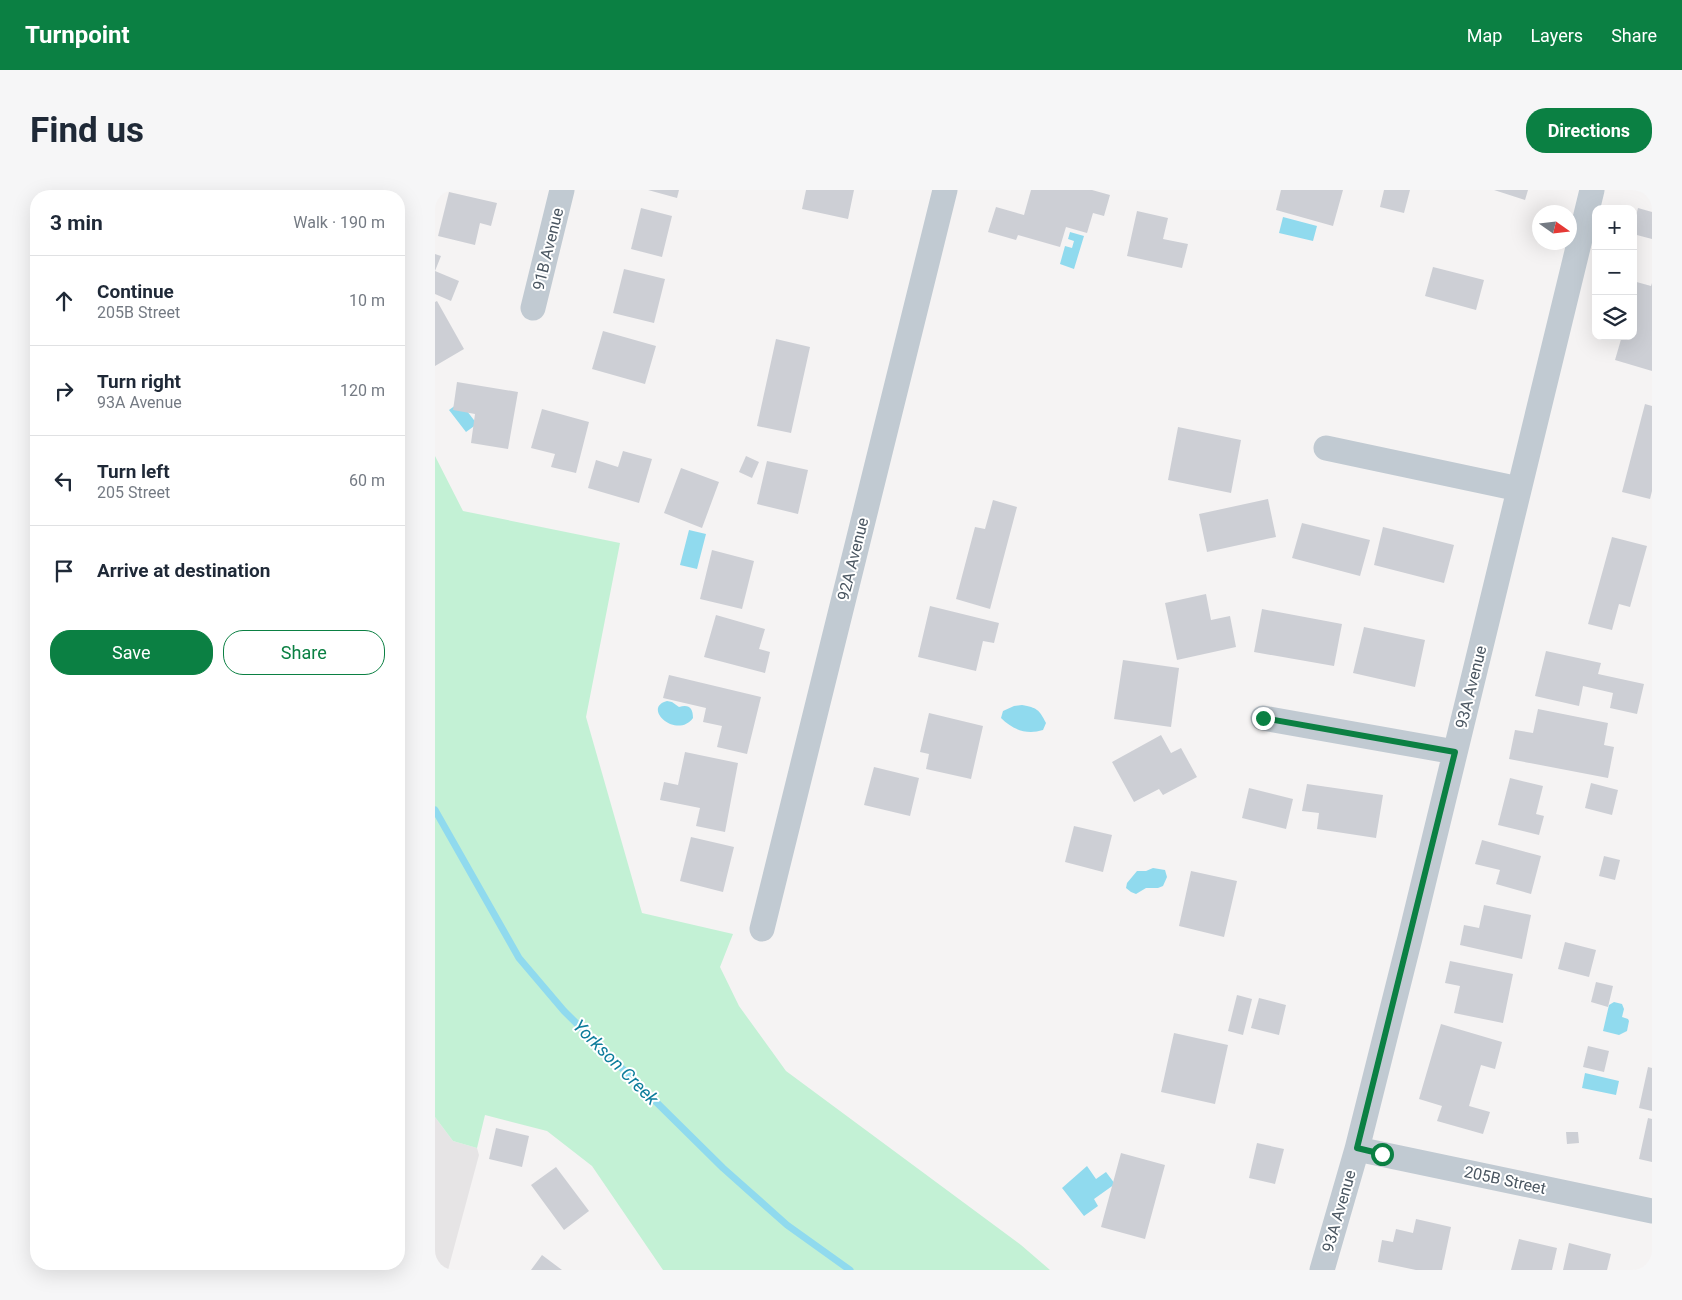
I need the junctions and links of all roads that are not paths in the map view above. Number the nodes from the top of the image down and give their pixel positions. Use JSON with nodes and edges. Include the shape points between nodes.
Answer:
{"nodes":[{"id":1,"x":562,"y":190,"type":"edge"},
{"id":2,"x":945,"y":190,"type":"edge"},
{"id":3,"x":1592,"y":190,"type":"edge"},
{"id":4,"x":533,"y":308,"type":"dead end"},
{"id":5,"x":1327,"y":448,"type":"dead end"},
{"id":6,"x":1519,"y":489,"type":"junction"},
{"id":7,"x":1263,"y":718,"type":"dead end"},
{"id":8,"x":1455,"y":752,"type":"junction"},
{"id":9,"x":762,"y":929,"type":"dead end"},
{"id":10,"x":1357,"y":1148,"type":"junction"},
{"id":11,"x":1652,"y":1211,"type":"edge"},
{"id":12,"x":1321,"y":1270,"type":"edge"}],
"edges":[{"from":1,"to":4,"type":"street","name":"91B Avenue"},
{"from":2,"to":9,"type":"street","name":"92A Avenue"},
{"from":3,"to":6,"type":"street","name":"93A Avenue"},
{"from":5,"to":6,"type":"street"},
{"from":6,"to":8,"type":"street","name":"93A Avenue"},
{"from":7,"to":8,"type":"street"},
{"from":8,"to":10,"type":"street","name":"93A Avenue"},
{"from":10,"to":11,"type":"street","name":"205B Street"},
{"from":10,"to":12,"type":"street","name":"93A Avenue"}]}
